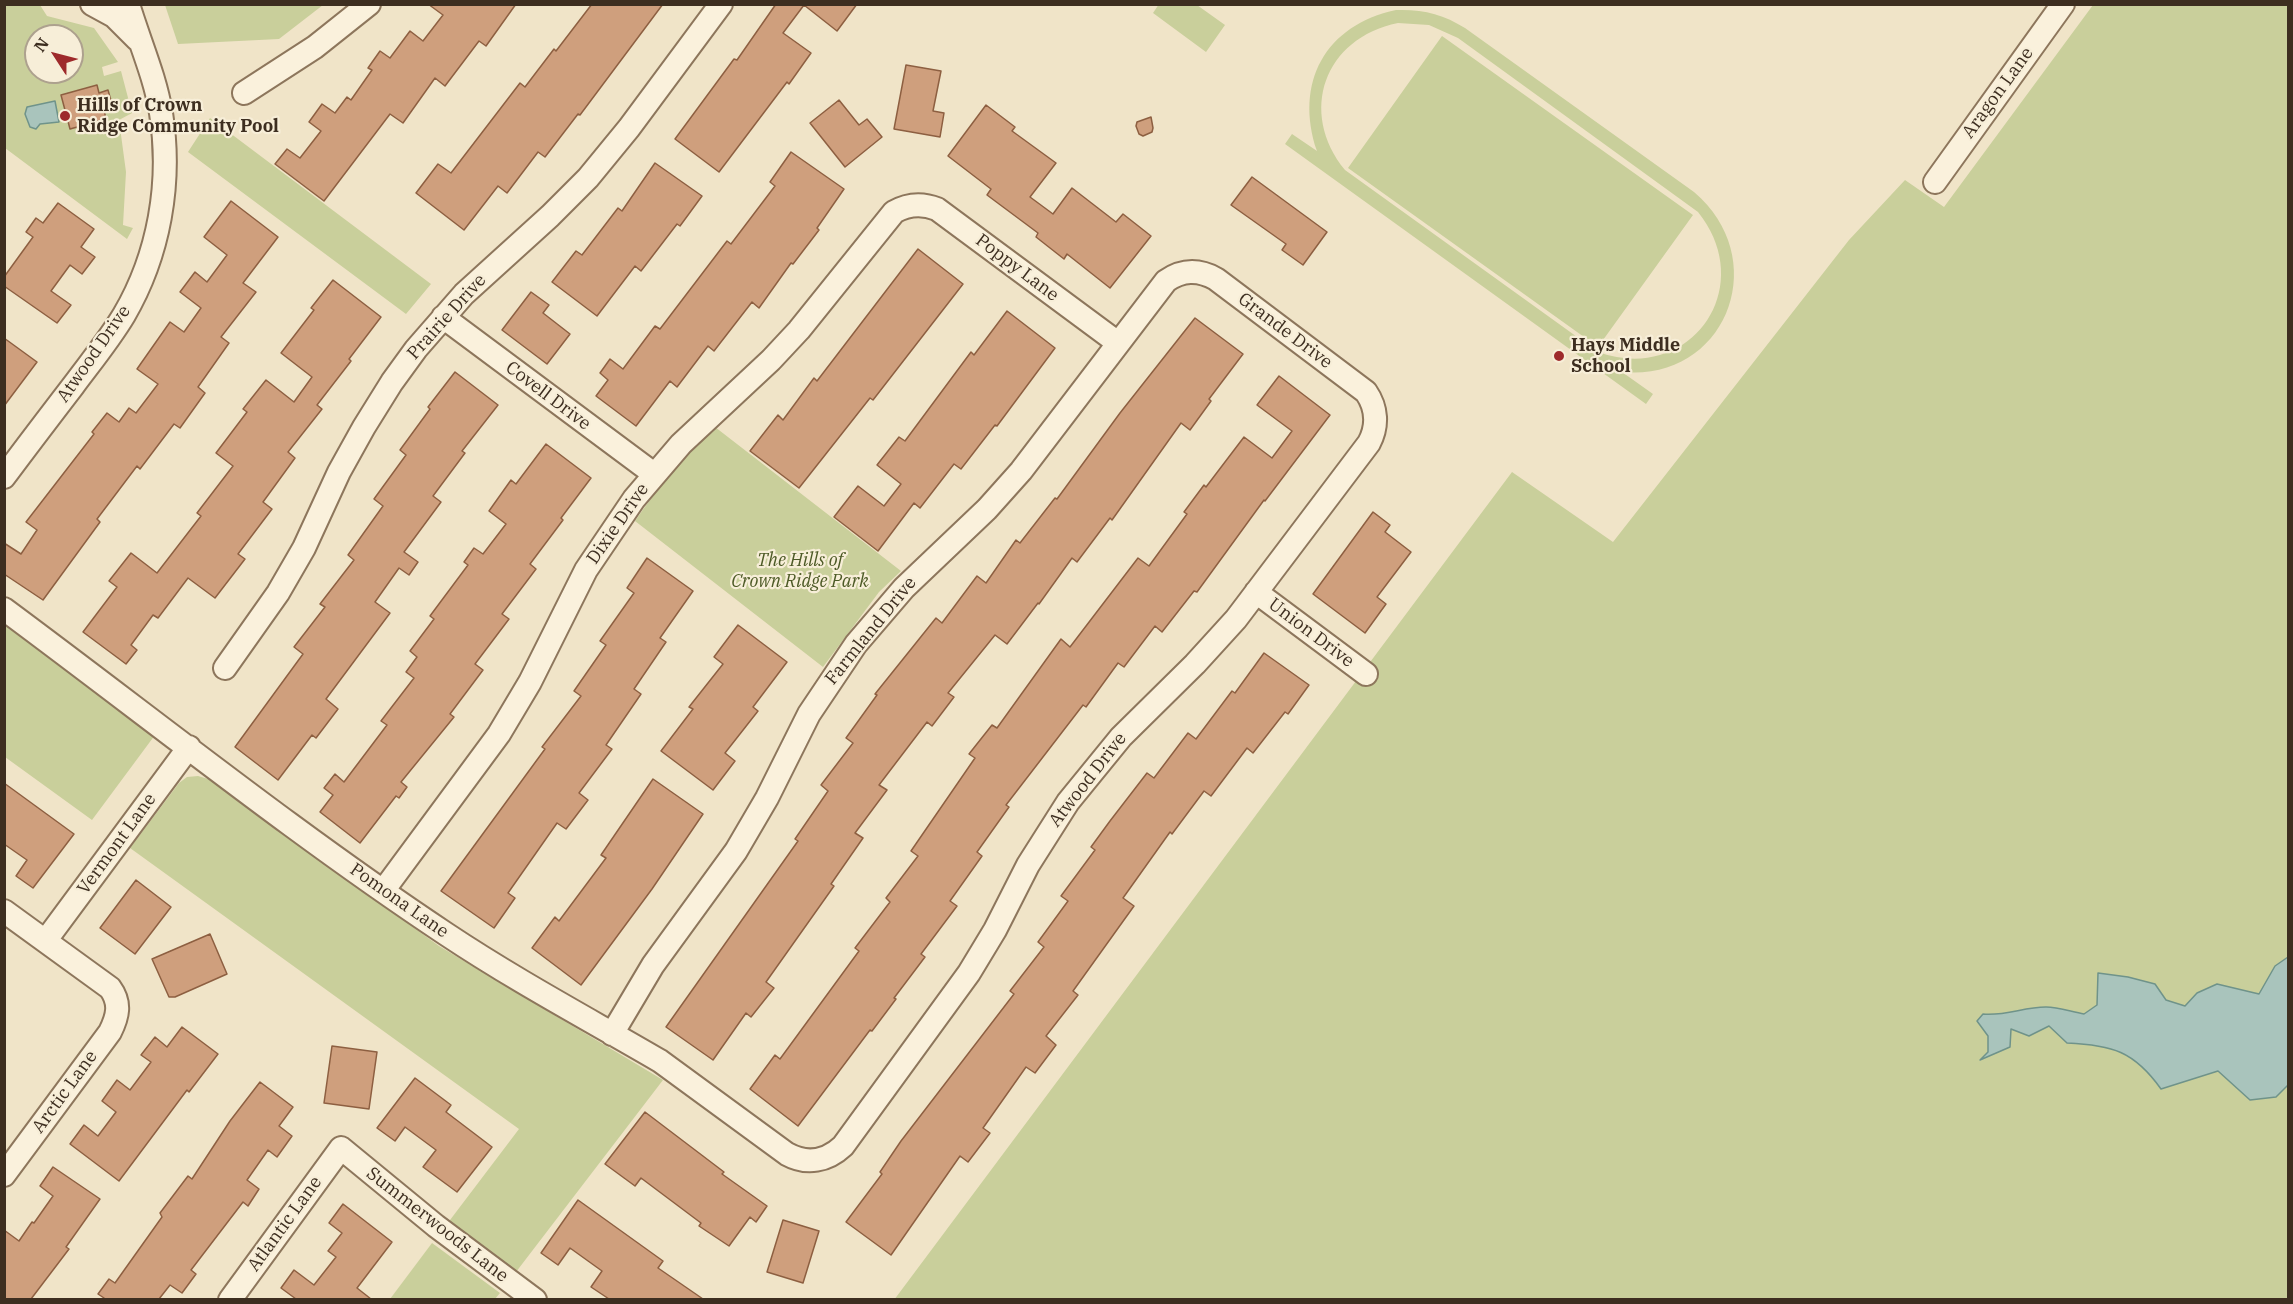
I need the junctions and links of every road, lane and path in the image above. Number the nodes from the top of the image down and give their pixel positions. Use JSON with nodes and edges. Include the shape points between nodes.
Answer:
{"nodes":[{"id":1,"x":92,"y":4,"type":"edge"},
{"id":2,"x":128,"y":4,"type":"edge"},
{"id":3,"x":369,"y":4,"type":"edge"},
{"id":4,"x":721,"y":4,"type":"edge"},
{"id":5,"x":2063,"y":4,"type":"edge"},
{"id":6,"x":140,"y":43,"type":"junction"},
{"id":7,"x":244,"y":93,"type":"dead end"},
{"id":8,"x":1935,"y":182,"type":"dead end"},
{"id":9,"x":911,"y":205,"type":"joint"},
{"id":10,"x":1185,"y":272,"type":"joint"},
{"id":11,"x":443,"y":317,"type":"junction"},
{"id":12,"x":1118,"y":343,"type":"junction"},
{"id":13,"x":1374,"y":408,"type":"joint"},
{"id":14,"x":6,"y":473,"type":"edge"},
{"id":15,"x":654,"y":474,"type":"junction"},
{"id":16,"x":1256,"y":592,"type":"junction"},
{"id":17,"x":4,"y":609,"type":"edge"},
{"id":18,"x":225,"y":668,"type":"dead end"},
{"id":19,"x":1366,"y":674,"type":"dead end"},
{"id":20,"x":189,"y":747,"type":"junction"},
{"id":21,"x":383,"y":891,"type":"junction"},
{"id":22,"x":4,"y":910,"type":"edge"},
{"id":23,"x":46,"y":940,"type":"junction"},
{"id":24,"x":612,"y":1034,"type":"junction"},
{"id":25,"x":341,"y":1148,"type":"joint"},
{"id":26,"x":813,"y":1161,"type":"joint"},
{"id":27,"x":4,"y":1175,"type":"edge"},
{"id":28,"x":230,"y":1299,"type":"edge"},
{"id":29,"x":535,"y":1299,"type":"edge"}],
"edges":[{"from":1,"to":6,"type":"street","name":"Atwood Drive","via":[[114,16]]},
{"from":2,"to":6,"type":"street","name":"Atwood Drive"},
{"from":3,"to":7,"type":"street"},
{"from":4,"to":11,"type":"street","name":"Prairie Drive","via":[[588,177]]},
{"from":5,"to":8,"type":"street","name":"Aragon Lane"},
{"from":6,"to":14,"type":"street","name":"Atwood Drive","via":[[158,97],[165,146],[164,196],[154,246],[122,317]]},
{"from":9,"to":12,"type":"street","name":"Poppy Lane","via":[[929,206],[943,213]]},
{"from":9,"to":15,"type":"street","name":"Dixie Drive","via":[[887,217],[799,330]]},
{"from":10,"to":12,"type":"street","name":"Farmland Drive","via":[[1162,285]]},
{"from":10,"to":13,"type":"street","name":"Grande Drive","via":[[1216,279],[1360,386]]},
{"from":11,"to":15,"type":"street","name":"Covell Drive"},
{"from":11,"to":18,"type":"street","name":"Prairie Drive","via":[[374,409],[294,566]]},
{"from":12,"to":24,"type":"street","name":"Farmland Drive","via":[[1021,471],[904,588],[856,644],[809,714],[736,851],[653,965]]},
{"from":13,"to":16,"type":"street","name":"Atwood Drive","via":[[1375,426],[1369,442]]},
{"from":15,"to":21,"type":"street","name":"Dixie Drive","via":[[586,570],[530,682],[499,734]]},
{"from":16,"to":19,"type":"street","name":"Union Drive"},
{"from":16,"to":26,"type":"street","name":"Atwood Drive","via":[[1209,650],[1093,769],[1039,847],[952,999],[843,1146],[826,1158]]},
{"from":17,"to":20,"type":"street","name":"Pomona Lane"},
{"from":20,"to":21,"type":"street","name":"Pomona Lane"},
{"from":20,"to":23,"type":"street","name":"Vermont Lane"},
{"from":21,"to":24,"type":"street","name":"Pomona Lane","via":[[494,964]]},
{"from":22,"to":23,"type":"street"},
{"from":23,"to":27,"type":"street","name":"Arctic Lane","via":[[110,988],[117,996],[117,1017],[110,1032]]},
{"from":24,"to":26,"type":"street","name":"Pomona Lane","via":[[680,1074],[787,1154]]},
{"from":25,"to":28,"type":"street","name":"Atlantic Lane"},
{"from":25,"to":29,"type":"street","name":"Summerwoods Lane","via":[[436,1226]]}]}
